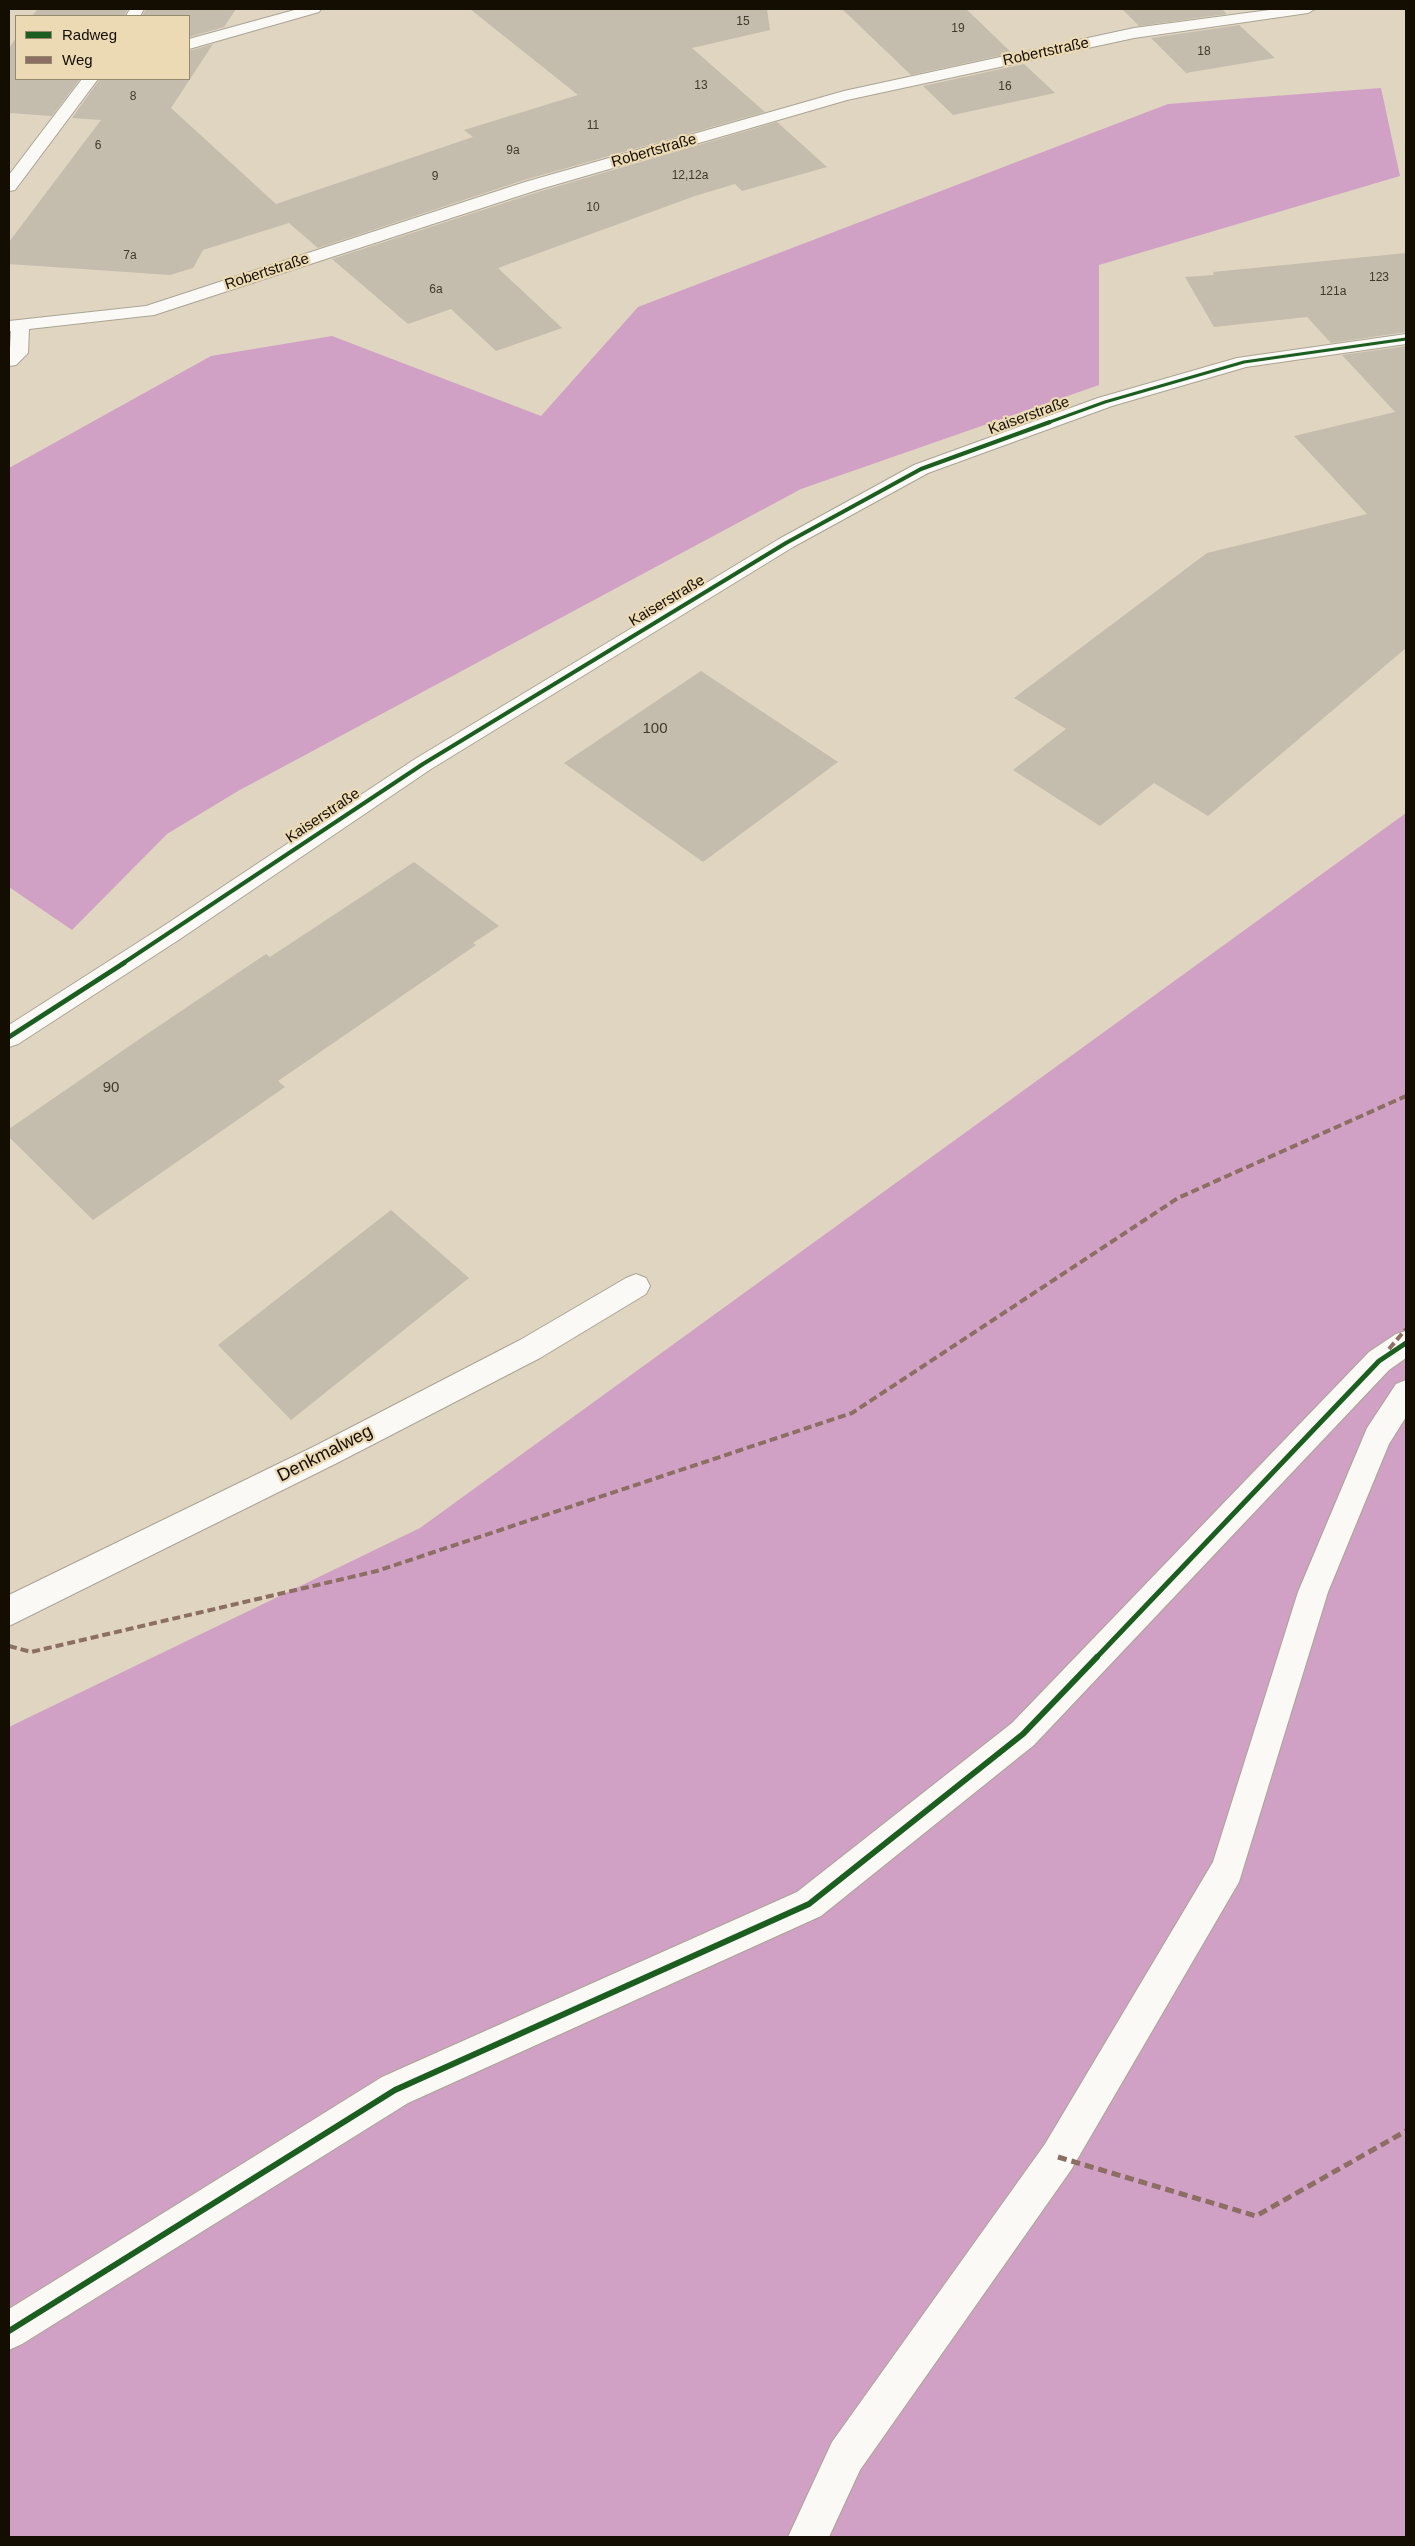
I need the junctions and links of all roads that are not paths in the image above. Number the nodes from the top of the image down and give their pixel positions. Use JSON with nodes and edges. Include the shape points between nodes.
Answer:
{"nodes":[{"id":1,"x":314,"y":9,"type":"edge"},
{"id":2,"x":1308,"y":9,"type":"edge"},
{"id":3,"x":190,"y":44,"type":"edge"},
{"id":4,"x":89,"y":80,"type":"edge"},
{"id":5,"x":9,"y":186,"type":"edge"},
{"id":6,"x":14,"y":325,"type":"edge"},
{"id":7,"x":1406,"y":339,"type":"edge"},
{"id":8,"x":9,"y":361,"type":"edge"},
{"id":9,"x":9,"y":1037,"type":"edge"},
{"id":10,"x":636,"y":1286,"type":"dead end"},
{"id":11,"x":1406,"y":1343,"type":"edge"},
{"id":12,"x":1406,"y":1392,"type":"edge"},
{"id":13,"x":9,"y":1611,"type":"edge"},
{"id":14,"x":9,"y":2331,"type":"edge"},
{"id":15,"x":808,"y":2537,"type":"edge"}],
"edges":[{"from":1,"to":3,"type":"street"},
{"from":2,"to":6,"type":"street","name":"Robertstraße","via":[[1134,33],[844,96],[531,186],[148,311]]},
{"from":4,"to":5,"type":"street"},
{"from":6,"to":8,"type":"street","via":[[18,353]]},
{"from":7,"to":9,"type":"street","name":"Kaiserstraße","via":[[1244,362],[1105,402],[921,469],[786,543],[422,764],[171,933]]},
{"from":10,"to":13,"type":"street","name":"Denkmalweg","via":[[521,1354]]},
{"from":11,"to":14,"type":"street","via":[[1379,1361],[1023,1734],[809,1904],[395,2090]]},
{"from":12,"to":15,"type":"street","via":[[1377,1437],[1313,1592],[1227,1870],[1058,2157],[846,2456]]}]}
